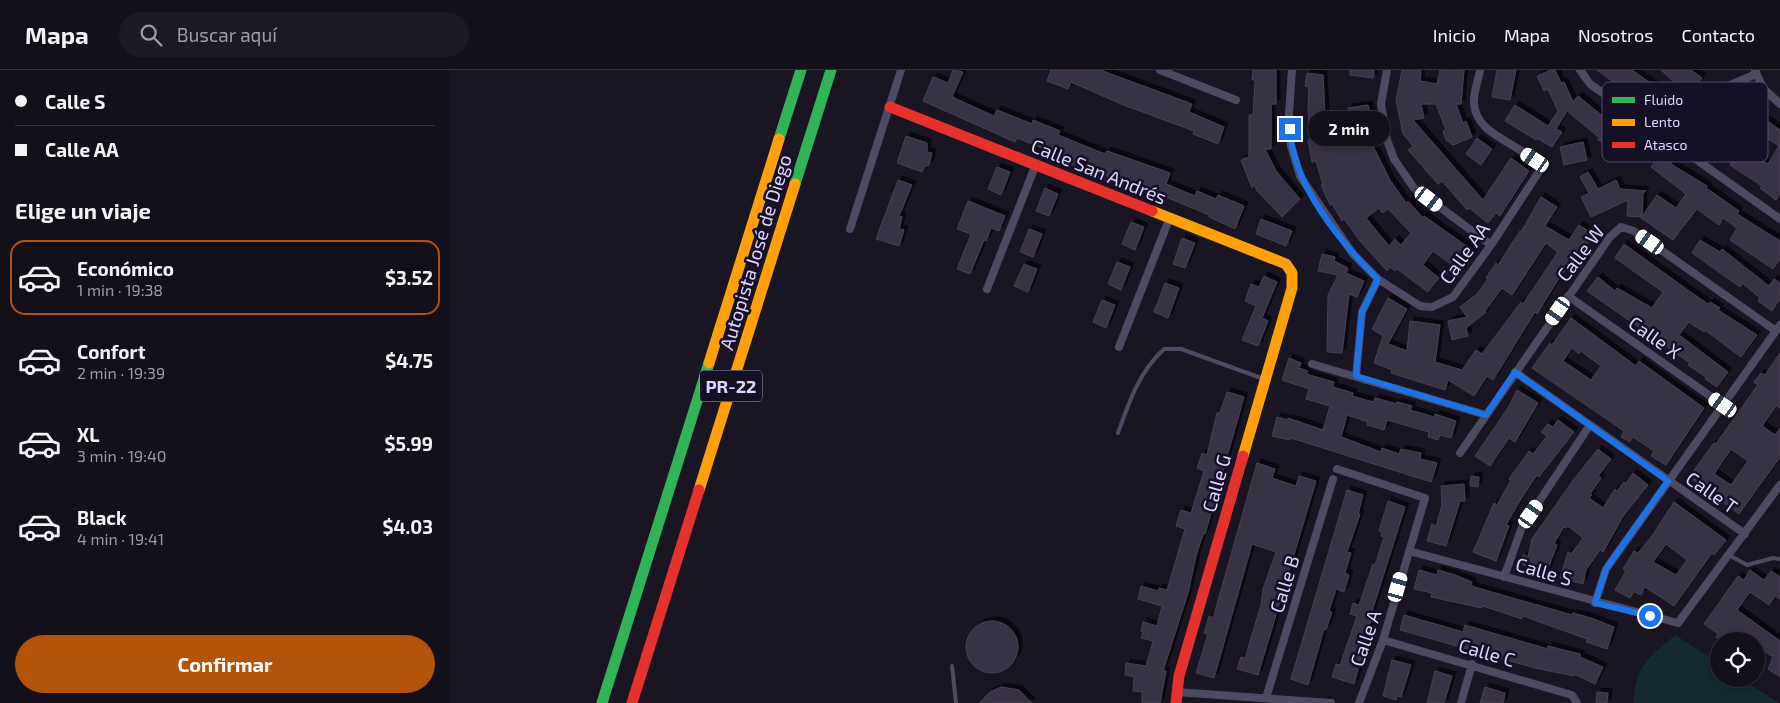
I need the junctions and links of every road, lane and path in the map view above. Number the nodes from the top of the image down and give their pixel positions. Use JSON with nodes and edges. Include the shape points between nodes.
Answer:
{"nodes":[{"id":1,"x":801,"y":70,"type":"edge"},
{"id":2,"x":831,"y":70,"type":"edge"},
{"id":3,"x":901,"y":70,"type":"edge"},
{"id":4,"x":1160,"y":70,"type":"edge"},
{"id":5,"x":1292,"y":70,"type":"edge"},
{"id":6,"x":1387,"y":70,"type":"edge"},
{"id":7,"x":1480,"y":70,"type":"edge"},
{"id":8,"x":1580,"y":70,"type":"edge"},
{"id":9,"x":1755,"y":72,"type":"edge"},
{"id":10,"x":1735,"y":82,"type":"edge"},
{"id":11,"x":1602,"y":93,"type":"edge"},
{"id":12,"x":1768,"y":93,"type":"edge"},
{"id":13,"x":1236,"y":100,"type":"dead end"},
{"id":14,"x":1780,"y":104,"type":"edge"},
{"id":15,"x":890,"y":107,"type":"junction"},
{"id":16,"x":1699,"y":162,"type":"edge"},
{"id":17,"x":1036,"y":164,"type":"junction"},
{"id":18,"x":1170,"y":217,"type":"junction"},
{"id":19,"x":1780,"y":219,"type":"edge"},
{"id":20,"x":850,"y":229,"type":"dead end"},
{"id":21,"x":1491,"y":245,"type":"junction"},
{"id":22,"x":1292,"y":273,"type":"joint"},
{"id":23,"x":1378,"y":279,"type":"junction"},
{"id":24,"x":986,"y":289,"type":"dead end"},
{"id":25,"x":1568,"y":296,"type":"junction"},
{"id":26,"x":1778,"y":328,"type":"edge"},
{"id":27,"x":1119,"y":347,"type":"dead end"},
{"id":28,"x":1312,"y":364,"type":"dead end"},
{"id":29,"x":1515,"y":372,"type":"junction"},
{"id":30,"x":1356,"y":376,"type":"junction"},
{"id":31,"x":1264,"y":379,"type":"junction"},
{"id":32,"x":1723,"y":405,"type":"junction"},
{"id":33,"x":1486,"y":415,"type":"junction"},
{"id":34,"x":1590,"y":425,"type":"junction"},
{"id":35,"x":1118,"y":433,"type":"dead end"},
{"id":36,"x":1460,"y":453,"type":"dead end"},
{"id":37,"x":1337,"y":469,"type":"dead end"},
{"id":38,"x":1333,"y":478,"type":"dead end"},
{"id":39,"x":1668,"y":481,"type":"junction"},
{"id":40,"x":1780,"y":485,"type":"edge"},
{"id":41,"x":1745,"y":534,"type":"junction"},
{"id":42,"x":1409,"y":551,"type":"junction"},
{"id":43,"x":1729,"y":555,"type":"junction"},
{"id":44,"x":1780,"y":560,"type":"edge"},
{"id":45,"x":1504,"y":577,"type":"junction"},
{"id":46,"x":1595,"y":603,"type":"junction"},
{"id":47,"x":1383,"y":640,"type":"junction"},
{"id":48,"x":1472,"y":664,"type":"junction"},
{"id":49,"x":952,"y":666,"type":"dead end"},
{"id":50,"x":1176,"y":698,"type":"edge"},
{"id":51,"x":1266,"y":698,"type":"junction"},
{"id":52,"x":602,"y":703,"type":"edge"},
{"id":53,"x":632,"y":703,"type":"edge"},
{"id":54,"x":956,"y":703,"type":"edge"},
{"id":55,"x":1331,"y":703,"type":"edge"},
{"id":56,"x":1359,"y":703,"type":"edge"},
{"id":57,"x":1461,"y":703,"type":"edge"},
{"id":58,"x":1577,"y":703,"type":"edge"}],
"edges":[{"from":1,"to":52,"type":"main road","name":"Autopista José de Diego","number":"PR-22"},
{"from":2,"to":53,"type":"main road","name":"Autopista José de Diego","number":"PR-22"},
{"from":3,"to":15,"type":"street"},
{"from":4,"to":13,"type":"street"},
{"from":5,"to":23,"type":"street","name":"Calle AA","via":[[1291,146],[1300,176],[1353,254]]},
{"from":6,"to":21,"type":"street","via":[[1382,104],[1387,140],[1394,159],[1414,188]]},
{"from":7,"to":21,"type":"street","name":"Calle AA","via":[[1474,102],[1476,114],[1483,125],[1535,160],[1540,170]]},
{"from":8,"to":11,"type":"street","via":[[1590,84]]},
{"from":9,"to":10,"type":"street"},
{"from":12,"to":14,"type":"street"},
{"from":15,"to":17,"type":"main road","name":"Calle San Andrés"},
{"from":15,"to":20,"type":"street"},
{"from":16,"to":19,"type":"street"},
{"from":17,"to":18,"type":"main road","name":"Calle San Andrés"},
{"from":17,"to":24,"type":"street"},
{"from":18,"to":22,"type":"main road","name":"Calle San Andrés","via":[[1286,264]]},
{"from":18,"to":27,"type":"street"},
{"from":21,"to":23,"type":"street","name":"Calle AA","via":[[1453,298],[1432,307],[1420,306]]},
{"from":22,"to":31,"type":"main road","name":"Calle G","via":[[1292,288]]},
{"from":23,"to":30,"type":"street","via":[[1362,312]]},
{"from":25,"to":26,"type":"street","name":"Calle W","via":[[1610,236],[1621,228],[1634,231]]},
{"from":25,"to":29,"type":"street","name":"Calle W"},
{"from":25,"to":32,"type":"street","name":"Calle X"},
{"from":26,"to":32,"type":"street"},
{"from":28,"to":30,"type":"street"},
{"from":29,"to":33,"type":"street","name":"Calle W"},
{"from":29,"to":34,"type":"street","name":"Calle T"},
{"from":30,"to":33,"type":"street"},
{"from":31,"to":35,"type":"lane","via":[[1181,349],[1164,349],[1152,360],[1135,387]]},
{"from":31,"to":50,"type":"main road","name":"Calle G"},
{"from":32,"to":39,"type":"street"},
{"from":33,"to":36,"type":"street","name":"Calle W"},
{"from":34,"to":39,"type":"street","name":"Calle T"},
{"from":34,"to":45,"type":"street","via":[[1522,527]]},
{"from":37,"to":42,"type":"street","name":"Calle A","via":[[1425,498]]},
{"from":38,"to":51,"type":"street","name":"Calle B"},
{"from":39,"to":41,"type":"street","name":"Calle T"},
{"from":39,"to":46,"type":"street","via":[[1606,569]]},
{"from":40,"to":41,"type":"street","name":"Calle S"},
{"from":41,"to":43,"type":"street","name":"Calle S"},
{"from":42,"to":45,"type":"street","name":"Calle S"},
{"from":42,"to":47,"type":"street","name":"Calle A"},
{"from":43,"to":44,"type":"lane","via":[[1747,565],[1773,558]]},
{"from":43,"to":46,"type":"street","name":"Calle S","via":[[1678,623]]},
{"from":45,"to":46,"type":"street","name":"Calle S"},
{"from":47,"to":48,"type":"street","name":"Calle C"},
{"from":47,"to":56,"type":"street","name":"Calle A"},
{"from":48,"to":57,"type":"street"},
{"from":48,"to":58,"type":"street","name":"Calle C","via":[[1572,694]]},
{"from":49,"to":54,"type":"lane"},
{"from":50,"to":51,"type":"street"},
{"from":51,"to":55,"type":"street"}]}
